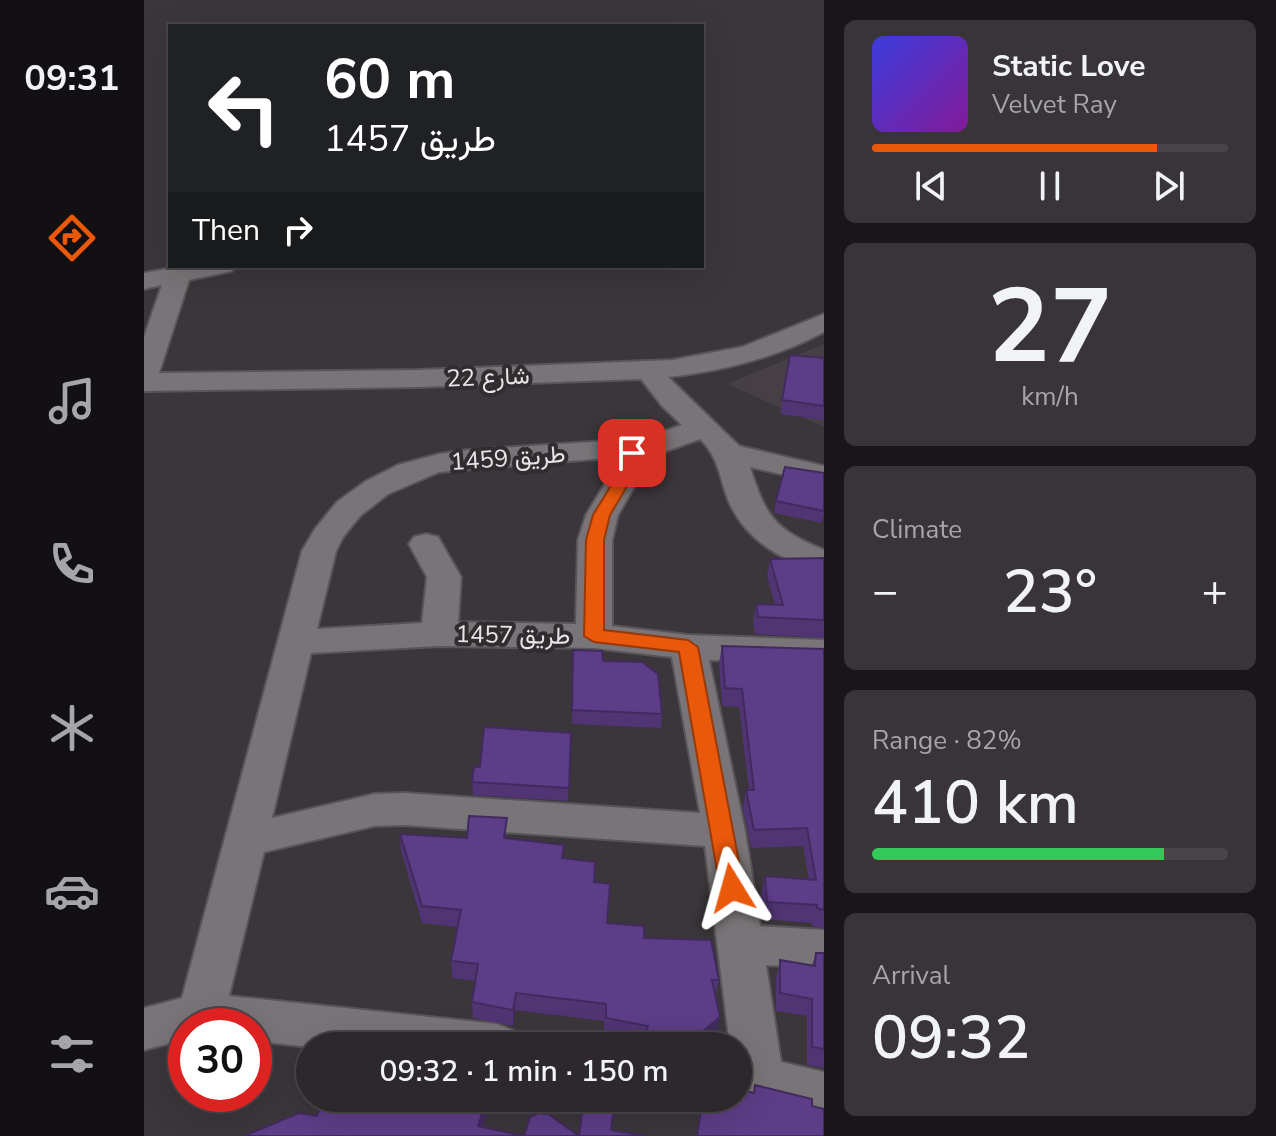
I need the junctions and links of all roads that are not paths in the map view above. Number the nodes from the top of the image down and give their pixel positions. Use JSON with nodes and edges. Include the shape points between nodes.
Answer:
{"nodes":[{"id":1,"x":214,"y":268,"type":"edge"},
{"id":2,"x":178,"y":276,"type":"junction"},
{"id":3,"x":144,"y":281,"type":"edge"},
{"id":4,"x":824,"y":322,"type":"edge"},
{"id":5,"x":649,"y":371,"type":"junction"},
{"id":6,"x":144,"y":380,"type":"edge"},
{"id":7,"x":704,"y":427,"type":"junction"},
{"id":8,"x":632,"y":453,"type":"junction"},
{"id":9,"x":729,"y":453,"type":"junction"},
{"id":10,"x":824,"y":475,"type":"edge"},
{"id":11,"x":426,"y":544,"type":"dead end"},
{"id":12,"x":824,"y":562,"type":"edge"},
{"id":13,"x":439,"y":634,"type":"junction"},
{"id":14,"x":594,"y":636,"type":"junction"},
{"id":15,"x":297,"y":642,"type":"junction"},
{"id":16,"x":688,"y":647,"type":"junction"},
{"id":17,"x":824,"y":652,"type":"edge"},
{"id":18,"x":724,"y":831,"type":"junction"},
{"id":19,"x":246,"y":840,"type":"junction"},
{"id":20,"x":740,"y":944,"type":"junction"},
{"id":21,"x":824,"y":949,"type":"edge"},
{"id":22,"x":203,"y":1008,"type":"edge"},
{"id":23,"x":272,"y":1022,"type":"edge"},
{"id":24,"x":168,"y":1023,"type":"edge"},
{"id":25,"x":144,"y":1029,"type":"edge"},
{"id":26,"x":368,"y":1032,"type":"edge"},
{"id":27,"x":746,"y":1032,"type":"edge"},
{"id":28,"x":752,"y":1077,"type":"edge"},
{"id":29,"x":824,"y":1095,"type":"edge"}],
"edges":[{"from":1,"to":2,"type":"street"},
{"from":2,"to":3,"type":"street"},
{"from":2,"to":6,"type":"street"},
{"from":4,"to":5,"type":"street","name":"شارع 22","via":[[762,350]]},
{"from":5,"to":6,"type":"street","name":"شارع 22"},
{"from":5,"to":7,"type":"street"},
{"from":7,"to":8,"type":"street"},
{"from":7,"to":9,"type":"street"},
{"from":8,"to":14,"type":"street","via":[[634,461],[602,515],[595,540]]},
{"from":8,"to":15,"type":"street","name":"طريق 1459","via":[[460,460],[395,478],[337,519],[326,535]]},
{"from":9,"to":10,"type":"street"},
{"from":9,"to":12,"type":"street","via":[[751,517],[781,543]]},
{"from":11,"to":13,"type":"street","via":[[444,577]]},
{"from":13,"to":14,"type":"street","name":"طريق 1457"},
{"from":13,"to":15,"type":"street","name":"طريق 1457"},
{"from":14,"to":16,"type":"street","name":"طريق 1457"},
{"from":15,"to":19,"type":"street","name":"طريق 1459"},
{"from":16,"to":17,"type":"street","name":"طريق 1457"},
{"from":16,"to":18,"type":"street"},
{"from":18,"to":19,"type":"street","via":[[404,809],[374,810]]},
{"from":18,"to":20,"type":"street"},
{"from":19,"to":22,"type":"street","name":"طريق 1459"},
{"from":20,"to":21,"type":"street"},
{"from":20,"to":27,"type":"street"},
{"from":23,"to":26,"type":"street"},
{"from":24,"to":25,"type":"street"},
{"from":28,"to":29,"type":"street"}]}
